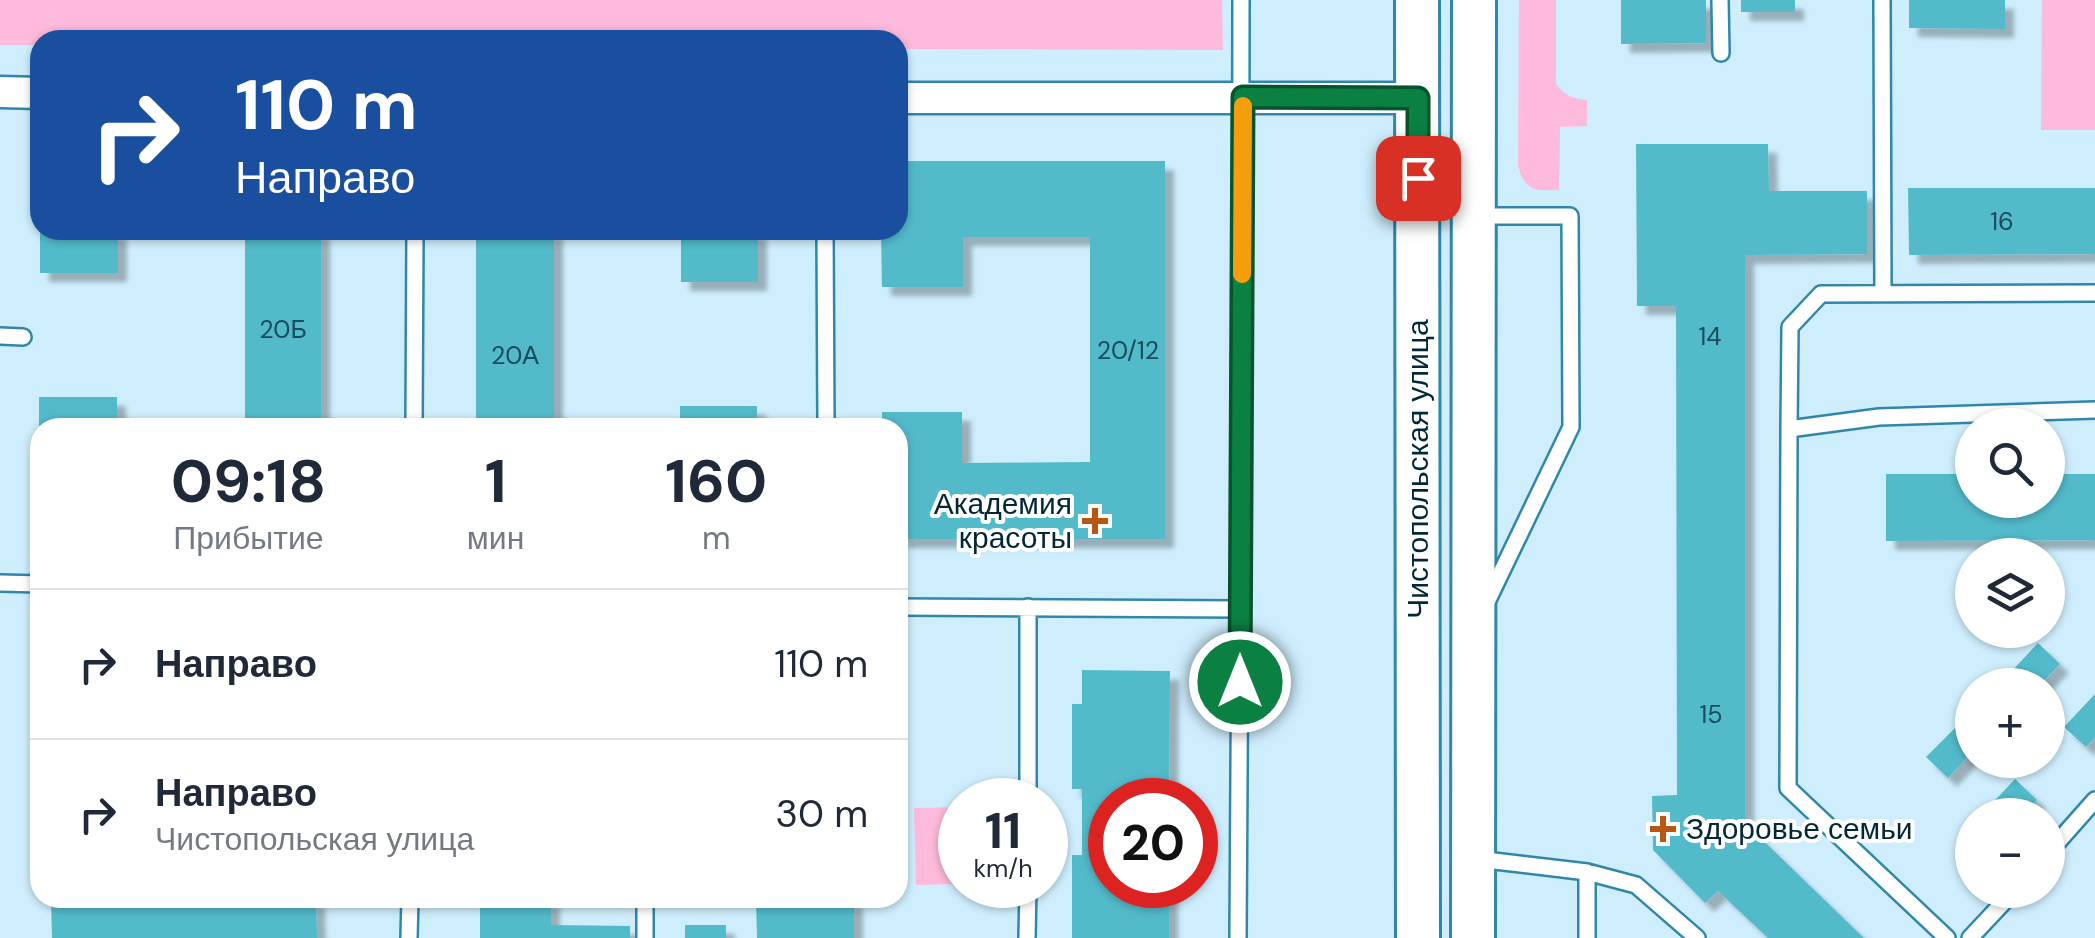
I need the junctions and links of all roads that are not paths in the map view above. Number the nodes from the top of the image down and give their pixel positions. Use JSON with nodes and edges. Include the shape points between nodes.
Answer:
{"nodes":[{"id":1,"x":1241,"y":0,"type":"edge"},
{"id":2,"x":1417,"y":0,"type":"edge"},
{"id":3,"x":1474,"y":0,"type":"edge"},
{"id":4,"x":1720,"y":0,"type":"edge"},
{"id":5,"x":1882,"y":0,"type":"edge"},
{"id":6,"x":1721,"y":53,"type":"dead end"},
{"id":7,"x":30,"y":94,"type":"edge"},
{"id":8,"x":0,"y":96,"type":"edge"},
{"id":9,"x":1243,"y":97,"type":"junction"},
{"id":10,"x":908,"y":98,"type":"edge"},
{"id":11,"x":1418,"y":98,"type":"junction"},
{"id":12,"x":1474,"y":216,"type":"junction"},
{"id":13,"x":415,"y":240,"type":"edge"},
{"id":14,"x":825,"y":240,"type":"edge"},
{"id":15,"x":2095,"y":293,"type":"edge"},
{"id":16,"x":1883,"y":294,"type":"junction"},
{"id":17,"x":0,"y":336,"type":"edge"},
{"id":18,"x":23,"y":337,"type":"dead end"},
{"id":19,"x":2095,"y":410,"type":"edge"},
{"id":20,"x":414,"y":418,"type":"edge"},
{"id":21,"x":826,"y":418,"type":"edge"},
{"id":22,"x":1789,"y":429,"type":"junction"},
{"id":23,"x":0,"y":583,"type":"edge"},
{"id":24,"x":30,"y":584,"type":"edge"},
{"id":25,"x":908,"y":607,"type":"edge"},
{"id":26,"x":1028,"y":608,"type":"junction"},
{"id":27,"x":1240,"y":609,"type":"junction"},
{"id":28,"x":1474,"y":630,"type":"junction"},
{"id":29,"x":1028,"y":778,"type":"edge"},
{"id":30,"x":2095,"y":800,"type":"edge"},
{"id":31,"x":2065,"y":834,"type":"edge"},
{"id":32,"x":1474,"y":859,"type":"junction"},
{"id":33,"x":1587,"y":872,"type":"junction"},
{"id":34,"x":410,"y":908,"type":"edge"},
{"id":35,"x":645,"y":908,"type":"edge"},
{"id":36,"x":1028,"y":908,"type":"edge"},
{"id":37,"x":1998,"y":908,"type":"edge"},
{"id":38,"x":410,"y":938,"type":"edge"},
{"id":39,"x":644,"y":938,"type":"edge"},
{"id":40,"x":1028,"y":938,"type":"edge"},
{"id":41,"x":1238,"y":938,"type":"edge"},
{"id":42,"x":1418,"y":938,"type":"edge"},
{"id":43,"x":1473,"y":938,"type":"edge"},
{"id":44,"x":1587,"y":938,"type":"edge"},
{"id":45,"x":1697,"y":938,"type":"edge"},
{"id":46,"x":1947,"y":938,"type":"edge"},
{"id":47,"x":1970,"y":938,"type":"edge"}],
"edges":[{"from":1,"to":9,"type":"lane"},
{"from":2,"to":11,"type":"main road","name":"Чистопольская улица"},
{"from":3,"to":12,"type":"main road","name":"Чистопольская улица"},
{"from":4,"to":6,"type":"lane"},
{"from":5,"to":16,"type":"lane"},
{"from":7,"to":8,"type":"street"},
{"from":9,"to":10,"type":"street"},
{"from":9,"to":11,"type":"street"},
{"from":9,"to":27,"type":"lane"},
{"from":11,"to":42,"type":"main road","name":"Чистопольская улица"},
{"from":12,"to":28,"type":"main road","name":"Чистопольская улица"},
{"from":12,"to":28,"type":"lane","via":[[1570,216],[1571,427]]},
{"from":13,"to":20,"type":"lane"},
{"from":14,"to":21,"type":"lane"},
{"from":15,"to":16,"type":"lane"},
{"from":16,"to":22,"type":"lane","via":[[1821,294],[1790,327]]},
{"from":17,"to":18,"type":"lane"},
{"from":19,"to":22,"type":"lane","via":[[1879,418]]},
{"from":22,"to":46,"type":"lane","via":[[1788,788]]},
{"from":23,"to":24,"type":"lane"},
{"from":25,"to":26,"type":"lane"},
{"from":26,"to":27,"type":"lane"},
{"from":26,"to":29,"type":"lane"},
{"from":27,"to":41,"type":"lane"},
{"from":28,"to":32,"type":"main road","name":"Чистопольская улица"},
{"from":30,"to":31,"type":"lane"},
{"from":32,"to":33,"type":"lane"},
{"from":32,"to":43,"type":"main road","name":"Чистопольская улица"},
{"from":33,"to":44,"type":"lane"},
{"from":33,"to":45,"type":"lane","via":[[1636,884]]},
{"from":34,"to":38,"type":"lane"},
{"from":35,"to":39,"type":"lane"},
{"from":36,"to":40,"type":"lane"},
{"from":37,"to":47,"type":"lane"}]}
